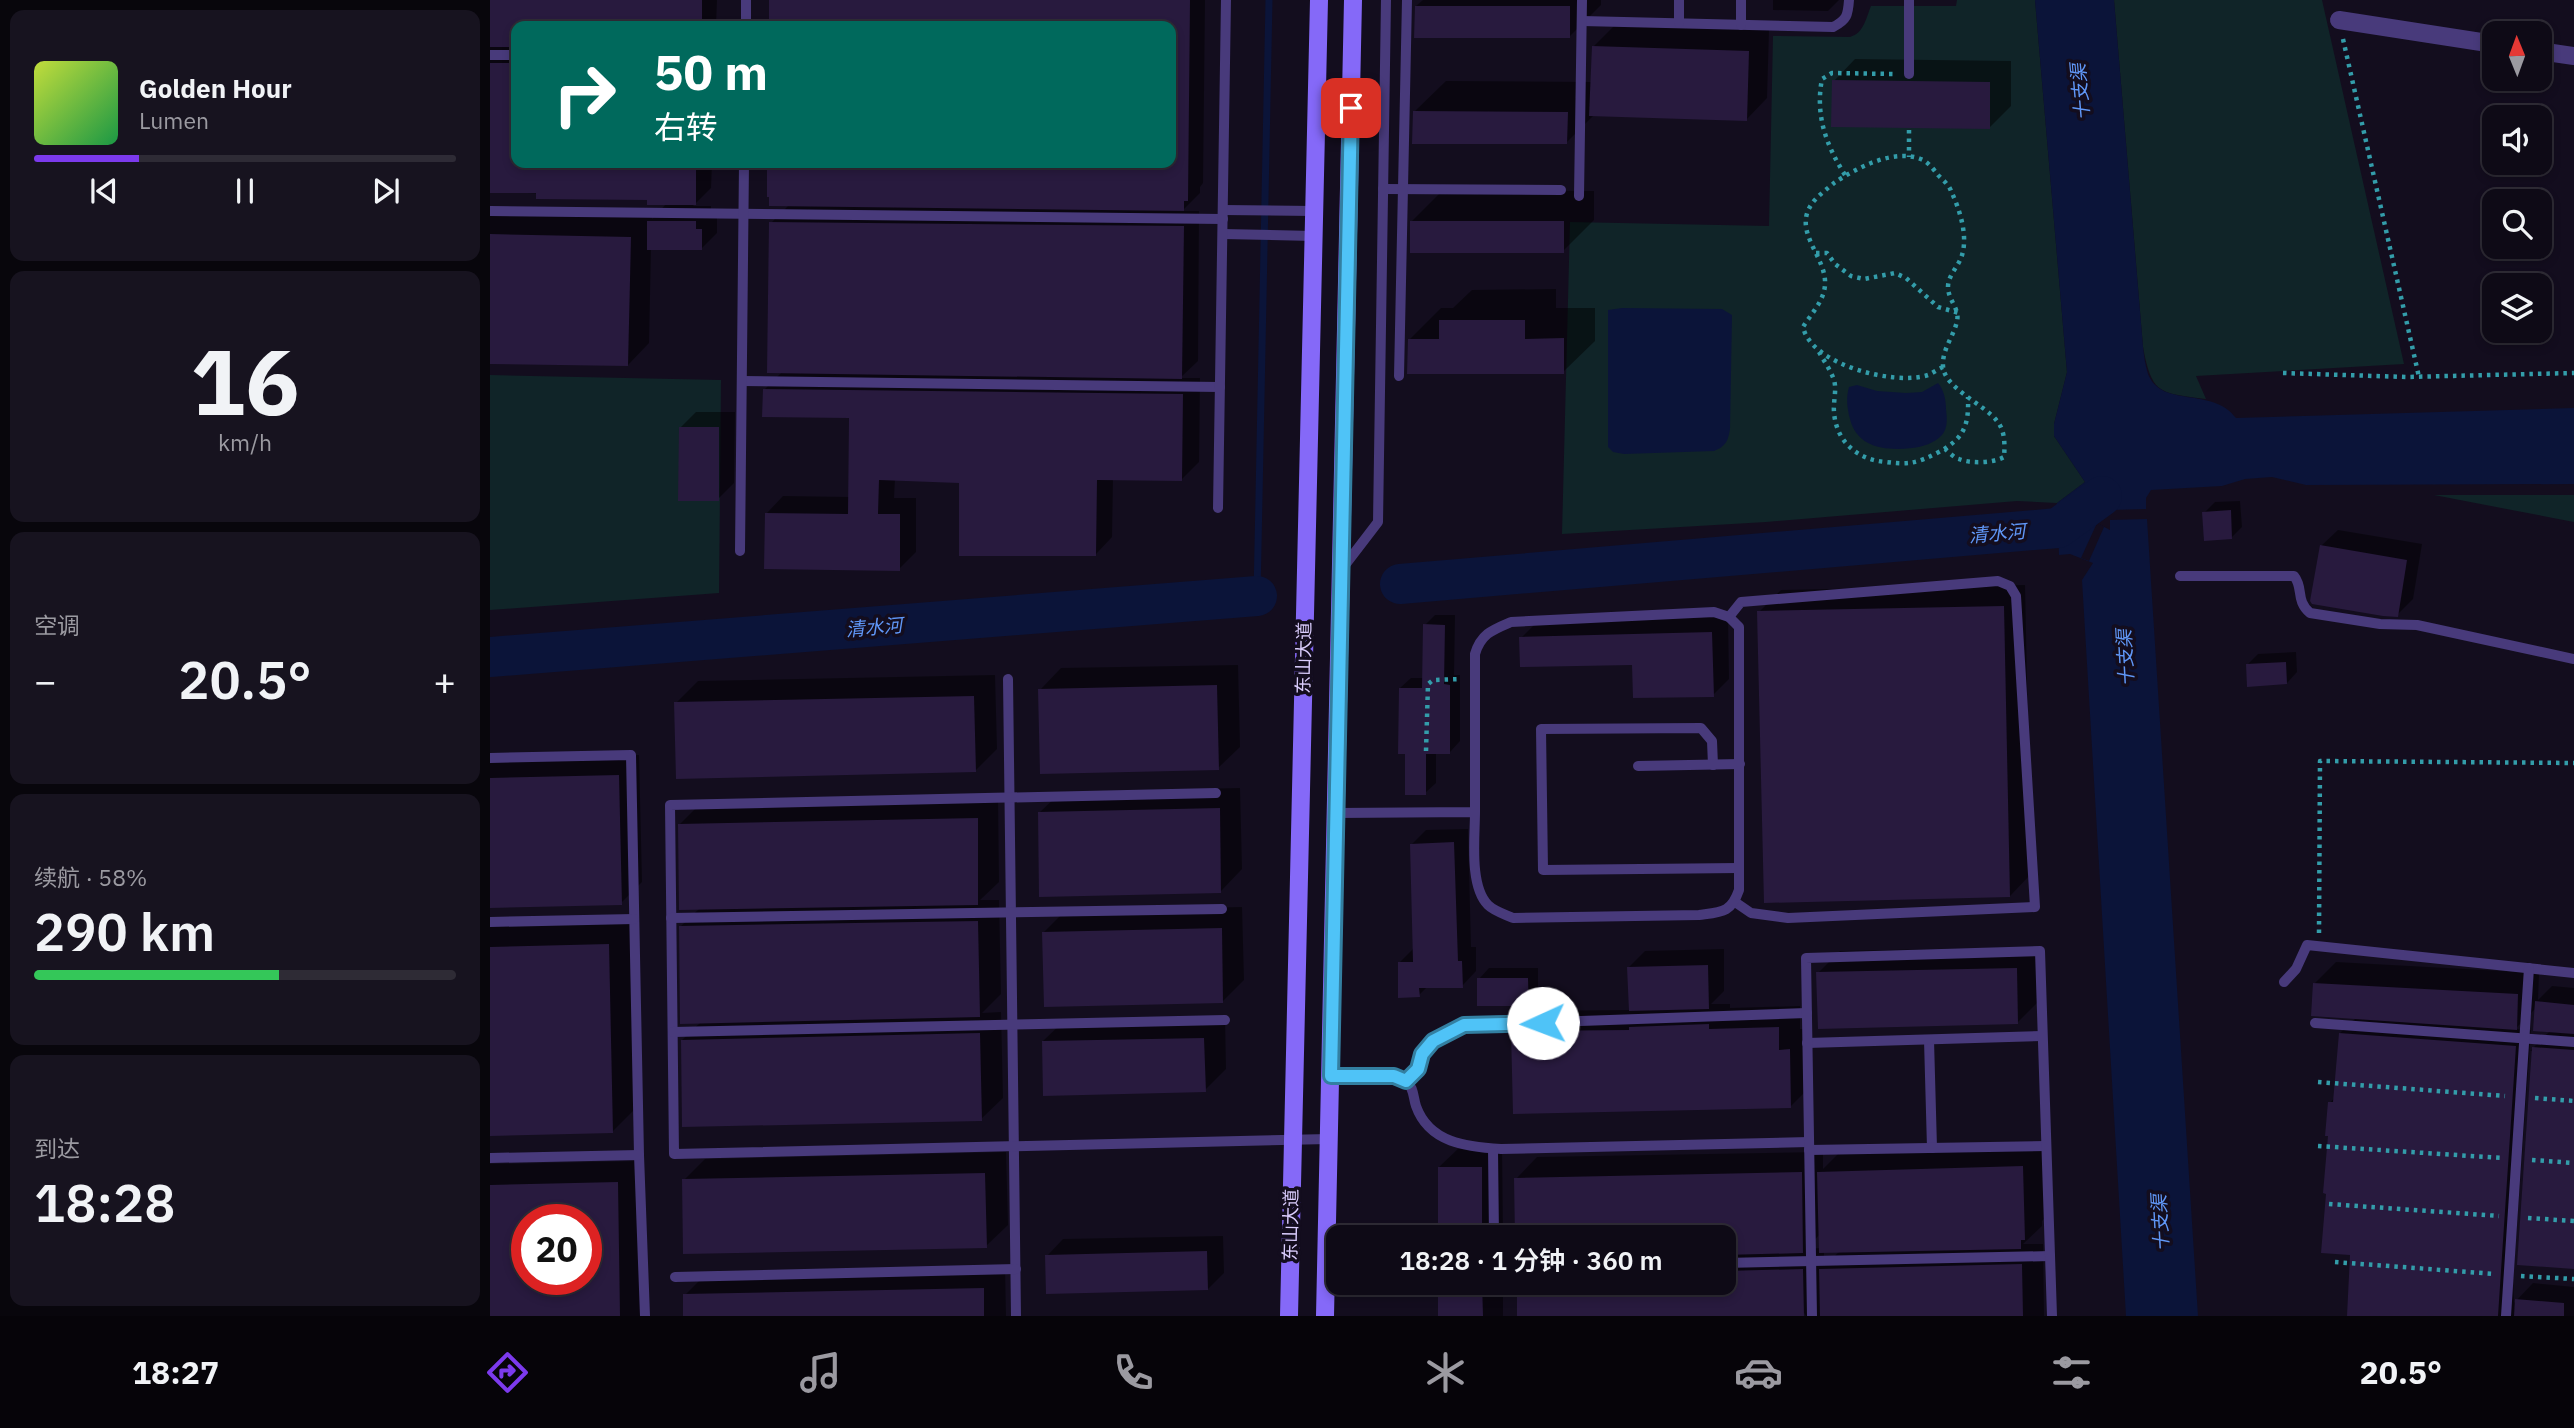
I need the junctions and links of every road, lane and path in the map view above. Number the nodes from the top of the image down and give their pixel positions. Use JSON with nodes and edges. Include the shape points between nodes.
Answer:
{"nodes":[{"id":1,"x":746,"y":0,"type":"edge"},
{"id":2,"x":1226,"y":0,"type":"edge"},
{"id":3,"x":1319,"y":0,"type":"edge"},
{"id":4,"x":1353,"y":0,"type":"edge"},
{"id":5,"x":1386,"y":0,"type":"edge"},
{"id":6,"x":1407,"y":0,"type":"edge"},
{"id":7,"x":1582,"y":0,"type":"edge"},
{"id":8,"x":1679,"y":0,"type":"edge"},
{"id":9,"x":1741,"y":0,"type":"edge"},
{"id":10,"x":1849,"y":0,"type":"edge"},
{"id":11,"x":1909,"y":0,"type":"edge"},
{"id":12,"x":2339,"y":20,"type":"joint"},
{"id":13,"x":746,"y":21,"type":"edge"},
{"id":14,"x":1581,"y":21,"type":"junction"},
{"id":15,"x":1679,"y":23,"type":"junction"},
{"id":16,"x":1741,"y":25,"type":"junction"},
{"id":17,"x":2482,"y":42,"type":"edge"},
{"id":18,"x":2552,"y":53,"type":"edge"},
{"id":19,"x":490,"y":55,"type":"edge"},
{"id":20,"x":511,"y":55,"type":"edge"},
{"id":21,"x":2574,"y":56,"type":"edge"},
{"id":22,"x":1909,"y":74,"type":"joint"},
{"id":23,"x":1909,"y":130,"type":"dead end"},
{"id":24,"x":1909,"y":157,"type":"junction"},
{"id":25,"x":744,"y":168,"type":"edge"},
{"id":26,"x":1845,"y":175,"type":"junction"},
{"id":27,"x":1383,"y":189,"type":"junction"},
{"id":28,"x":1403,"y":189,"type":"junction"},
{"id":29,"x":1561,"y":190,"type":"dead end"},
{"id":30,"x":1579,"y":196,"type":"dead end"},
{"id":31,"x":490,"y":211,"type":"edge"},
{"id":32,"x":1314,"y":211,"type":"junction"},
{"id":33,"x":744,"y":214,"type":"junction"},
{"id":34,"x":1223,"y":214,"type":"junction"},
{"id":35,"x":1223,"y":234,"type":"junction"},
{"id":36,"x":1314,"y":236,"type":"junction"},
{"id":37,"x":1816,"y":253,"type":"junction"},
{"id":38,"x":1959,"y":313,"type":"junction"},
{"id":39,"x":1818,"y":350,"type":"junction"},
{"id":40,"x":1943,"y":367,"type":"junction"},
{"id":41,"x":2283,"y":373,"type":"dead end"},
{"id":42,"x":2574,"y":373,"type":"edge"},
{"id":43,"x":1399,"y":376,"type":"dead end"},
{"id":44,"x":2419,"y":377,"type":"junction"},
{"id":45,"x":742,"y":382,"type":"junction"},
{"id":46,"x":1220,"y":387,"type":"junction"},
{"id":47,"x":1968,"y":396,"type":"junction"},
{"id":48,"x":1945,"y":449,"type":"junction"},
{"id":49,"x":1218,"y":509,"type":"dead end"},
{"id":50,"x":740,"y":551,"type":"dead end"},
{"id":51,"x":1342,"y":570,"type":"junction"},
{"id":52,"x":2180,"y":576,"type":"dead end"},
{"id":53,"x":1729,"y":617,"type":"junction"},
{"id":54,"x":2574,"y":659,"type":"edge"},
{"id":55,"x":1475,"y":678,"type":"junction"},
{"id":56,"x":1008,"y":679,"type":"dead end"},
{"id":57,"x":1426,"y":751,"type":"dead end"},
{"id":58,"x":490,"y":758,"type":"edge"},
{"id":59,"x":2574,"y":763,"type":"edge"},
{"id":60,"x":1740,"y":764,"type":"junction"},
{"id":61,"x":1713,"y":765,"type":"junction"},
{"id":62,"x":1638,"y":766,"type":"dead end"},
{"id":63,"x":1216,"y":793,"type":"dead end"},
{"id":64,"x":1010,"y":798,"type":"junction"},
{"id":65,"x":1475,"y":812,"type":"junction"},
{"id":66,"x":1336,"y":813,"type":"junction"},
{"id":67,"x":1739,"y":869,"type":"junction"},
{"id":68,"x":1735,"y":902,"type":"junction"},
{"id":69,"x":1222,"y":909,"type":"dead end"},
{"id":70,"x":1011,"y":913,"type":"junction"},
{"id":71,"x":671,"y":918,"type":"junction"},
{"id":72,"x":634,"y":919,"type":"junction"},
{"id":73,"x":490,"y":922,"type":"edge"},
{"id":74,"x":2319,"y":946,"type":"junction"},
{"id":75,"x":2529,"y":968,"type":"junction"},
{"id":76,"x":2574,"y":973,"type":"edge"},
{"id":77,"x":2284,"y":982,"type":"dead end"},
{"id":78,"x":1807,"y":1013,"type":"junction"},
{"id":79,"x":1226,"y":1020,"type":"dead end"},
{"id":80,"x":2315,"y":1023,"type":"dead end"},
{"id":81,"x":1013,"y":1024,"type":"junction"},
{"id":82,"x":673,"y":1032,"type":"junction"},
{"id":83,"x":2042,"y":1036,"type":"junction"},
{"id":84,"x":2524,"y":1037,"type":"junction"},
{"id":85,"x":1929,"y":1040,"type":"junction"},
{"id":86,"x":2574,"y":1042,"type":"edge"},
{"id":87,"x":1807,"y":1043,"type":"junction"},
{"id":88,"x":1331,"y":1076,"type":"junction"},
{"id":89,"x":1406,"y":1081,"type":"junction"},
{"id":90,"x":2318,"y":1082,"type":"dead end"},
{"id":91,"x":2520,"y":1097,"type":"junction"},
{"id":92,"x":2574,"y":1101,"type":"edge"},
{"id":93,"x":1329,"y":1139,"type":"junction"},
{"id":94,"x":1293,"y":1140,"type":"junction"},
{"id":95,"x":1014,"y":1146,"type":"junction"},
{"id":96,"x":1809,"y":1146,"type":"junction"},
{"id":97,"x":2046,"y":1146,"type":"junction"},
{"id":98,"x":2318,"y":1146,"type":"dead end"},
{"id":99,"x":1932,"y":1148,"type":"junction"},
{"id":100,"x":1493,"y":1149,"type":"junction"},
{"id":101,"x":639,"y":1155,"type":"junction"},
{"id":102,"x":490,"y":1158,"type":"edge"},
{"id":103,"x":2516,"y":1159,"type":"junction"},
{"id":104,"x":2574,"y":1163,"type":"edge"},
{"id":105,"x":2329,"y":1204,"type":"dead end"},
{"id":106,"x":2513,"y":1217,"type":"junction"},
{"id":107,"x":2574,"y":1221,"type":"edge"},
{"id":108,"x":1494,"y":1225,"type":"edge"},
{"id":109,"x":2050,"y":1256,"type":"junction"},
{"id":110,"x":1811,"y":1261,"type":"junction"},
{"id":111,"x":2336,"y":1262,"type":"dead end"},
{"id":112,"x":1736,"y":1263,"type":"edge"},
{"id":113,"x":1016,"y":1269,"type":"junction"},
{"id":114,"x":2509,"y":1275,"type":"junction"},
{"id":115,"x":675,"y":1277,"type":"dead end"},
{"id":116,"x":2574,"y":1279,"type":"edge"},
{"id":117,"x":645,"y":1316,"type":"edge"},
{"id":118,"x":1016,"y":1316,"type":"edge"},
{"id":119,"x":1289,"y":1316,"type":"edge"},
{"id":120,"x":1325,"y":1316,"type":"edge"},
{"id":121,"x":1812,"y":1316,"type":"edge"},
{"id":122,"x":2052,"y":1316,"type":"edge"},
{"id":123,"x":2506,"y":1316,"type":"edge"}],
"edges":[{"from":1,"to":13,"type":"lane"},
{"from":2,"to":34,"type":"lane"},
{"from":3,"to":32,"type":"main road","name":"东山大道"},
{"from":4,"to":51,"type":"main road","name":"东山大道"},
{"from":5,"to":27,"type":"lane"},
{"from":6,"to":28,"type":"lane"},
{"from":7,"to":14,"type":"lane"},
{"from":8,"to":15,"type":"lane"},
{"from":9,"to":16,"type":"lane"},
{"from":10,"to":16,"type":"lane","via":[[1848,15],[1833,27]]},
{"from":11,"to":22,"type":"lane"},
{"from":12,"to":17,"type":"street"},
{"from":12,"to":44,"type":"path"},
{"from":14,"to":15,"type":"lane"},
{"from":14,"to":30,"type":"lane"},
{"from":15,"to":16,"type":"lane"},
{"from":18,"to":21,"type":"street"},
{"from":19,"to":20,"type":"lane"},
{"from":22,"to":26,"type":"path","via":[[1832,73],[1822,79],[1819,113],[1825,137]]},
{"from":23,"to":24,"type":"path"},
{"from":24,"to":26,"type":"path","via":[[1888,157]]},
{"from":24,"to":38,"type":"path","via":[[1924,161],[1950,188],[1960,215],[1964,247],[1948,282]]},
{"from":25,"to":33,"type":"lane"},
{"from":26,"to":37,"type":"path","via":[[1811,205],[1805,224]]},
{"from":27,"to":28,"type":"lane"},
{"from":27,"to":51,"type":"lane","via":[[1378,522]]},
{"from":28,"to":29,"type":"lane"},
{"from":28,"to":43,"type":"lane"},
{"from":31,"to":33,"type":"lane"},
{"from":32,"to":34,"type":"lane"},
{"from":32,"to":36,"type":"main road","name":"东山大道"},
{"from":33,"to":34,"type":"lane"},
{"from":33,"to":45,"type":"lane"},
{"from":34,"to":35,"type":"lane"},
{"from":35,"to":36,"type":"lane"},
{"from":35,"to":46,"type":"lane"},
{"from":36,"to":94,"type":"main road","name":"东山大道"},
{"from":37,"to":38,"type":"path","via":[[1827,253],[1851,276],[1864,279],[1895,273],[1938,307]]},
{"from":37,"to":39,"type":"path","via":[[1825,284],[1822,299],[1803,327],[1805,337]]},
{"from":38,"to":40,"type":"path"},
{"from":39,"to":40,"type":"path","via":[[1863,371],[1898,377],[1927,375]]},
{"from":39,"to":48,"type":"path","via":[[1834,381],[1837,428],[1849,449],[1864,458],[1909,465]]},
{"from":40,"to":47,"type":"path","via":[[1947,379]]},
{"from":41,"to":44,"type":"path"},
{"from":42,"to":44,"type":"path"},
{"from":45,"to":46,"type":"lane"},
{"from":45,"to":50,"type":"lane"},
{"from":46,"to":49,"type":"lane"},
{"from":47,"to":48,"type":"path","via":[[1966,429]]},
{"from":47,"to":48,"type":"path","via":[[1997,421],[2004,457],[1959,460]]},
{"from":51,"to":66,"type":"main road","name":"东山大道"},
{"from":52,"to":54,"type":"lane","via":[[2294,576],[2302,606],[2310,613],[2417,625]]},
{"from":53,"to":55,"type":"lane","via":[[1714,611],[1511,622],[1488,631],[1479,642]]},
{"from":53,"to":60,"type":"lane","via":[[1738,627],[1740,644]]},
{"from":53,"to":68,"type":"lane","via":[[1741,602],[1998,581],[2010,586],[2016,596],[2035,907],[1788,918],[1751,913]]},
{"from":55,"to":57,"type":"path","via":[[1428,684]]},
{"from":55,"to":65,"type":"lane"},
{"from":56,"to":64,"type":"lane"},
{"from":58,"to":72,"type":"lane","via":[[631,755]]},
{"from":59,"to":74,"type":"path","via":[[2320,761]]},
{"from":60,"to":61,"type":"lane"},
{"from":60,"to":67,"type":"lane"},
{"from":61,"to":62,"type":"lane"},
{"from":61,"to":67,"type":"lane","via":[[1712,741],[1701,728],[1541,729],[1543,870]]},
{"from":63,"to":64,"type":"lane"},
{"from":64,"to":70,"type":"lane"},
{"from":64,"to":71,"type":"lane","via":[[670,805]]},
{"from":65,"to":66,"type":"lane"},
{"from":65,"to":68,"type":"lane","via":[[1476,879],[1482,898],[1490,908],[1513,918],[1699,915],[1724,912]]},
{"from":66,"to":88,"type":"main road","name":"东山大道"},
{"from":67,"to":68,"type":"lane"},
{"from":69,"to":70,"type":"lane"},
{"from":70,"to":71,"type":"lane"},
{"from":70,"to":81,"type":"lane"},
{"from":71,"to":82,"type":"lane"},
{"from":72,"to":73,"type":"lane"},
{"from":72,"to":101,"type":"lane"},
{"from":74,"to":75,"type":"lane"},
{"from":74,"to":77,"type":"lane","via":[[2307,945],[2297,969]]},
{"from":75,"to":76,"type":"lane"},
{"from":75,"to":84,"type":"lane"},
{"from":78,"to":83,"type":"lane","via":[[1806,958],[2040,951]]},
{"from":78,"to":87,"type":"lane"},
{"from":78,"to":89,"type":"lane","via":[[1464,1025],[1433,1041]]},
{"from":79,"to":81,"type":"lane"},
{"from":80,"to":84,"type":"lane"},
{"from":81,"to":82,"type":"lane"},
{"from":81,"to":95,"type":"lane"},
{"from":82,"to":95,"type":"lane","via":[[674,1154]]},
{"from":83,"to":85,"type":"lane"},
{"from":83,"to":97,"type":"lane"},
{"from":84,"to":86,"type":"lane"},
{"from":84,"to":91,"type":"lane"},
{"from":85,"to":87,"type":"lane"},
{"from":85,"to":99,"type":"lane"},
{"from":87,"to":96,"type":"lane"},
{"from":88,"to":89,"type":"lane","via":[[1394,1076]]},
{"from":88,"to":93,"type":"main road","name":"东山大道"},
{"from":89,"to":100,"type":"lane","via":[[1422,1121],[1435,1134],[1458,1144]]},
{"from":90,"to":91,"type":"path"},
{"from":91,"to":92,"type":"path"},
{"from":91,"to":103,"type":"lane"},
{"from":93,"to":94,"type":"lane"},
{"from":93,"to":120,"type":"main road","name":"东山大道"},
{"from":94,"to":95,"type":"lane"},
{"from":94,"to":119,"type":"main road","name":"东山大道"},
{"from":95,"to":113,"type":"lane"},
{"from":96,"to":99,"type":"lane"},
{"from":96,"to":100,"type":"lane"},
{"from":96,"to":110,"type":"lane"},
{"from":97,"to":99,"type":"lane"},
{"from":97,"to":109,"type":"lane"},
{"from":98,"to":103,"type":"path"},
{"from":100,"to":108,"type":"lane"},
{"from":101,"to":102,"type":"lane"},
{"from":101,"to":117,"type":"lane"},
{"from":103,"to":104,"type":"path"},
{"from":103,"to":106,"type":"lane"},
{"from":105,"to":106,"type":"path"},
{"from":106,"to":107,"type":"path"},
{"from":106,"to":114,"type":"lane"},
{"from":109,"to":110,"type":"lane"},
{"from":109,"to":122,"type":"lane"},
{"from":110,"to":112,"type":"lane"},
{"from":110,"to":121,"type":"lane"},
{"from":111,"to":114,"type":"path"},
{"from":113,"to":115,"type":"lane"},
{"from":113,"to":118,"type":"lane"},
{"from":114,"to":116,"type":"path"},
{"from":114,"to":123,"type":"lane"}]}
